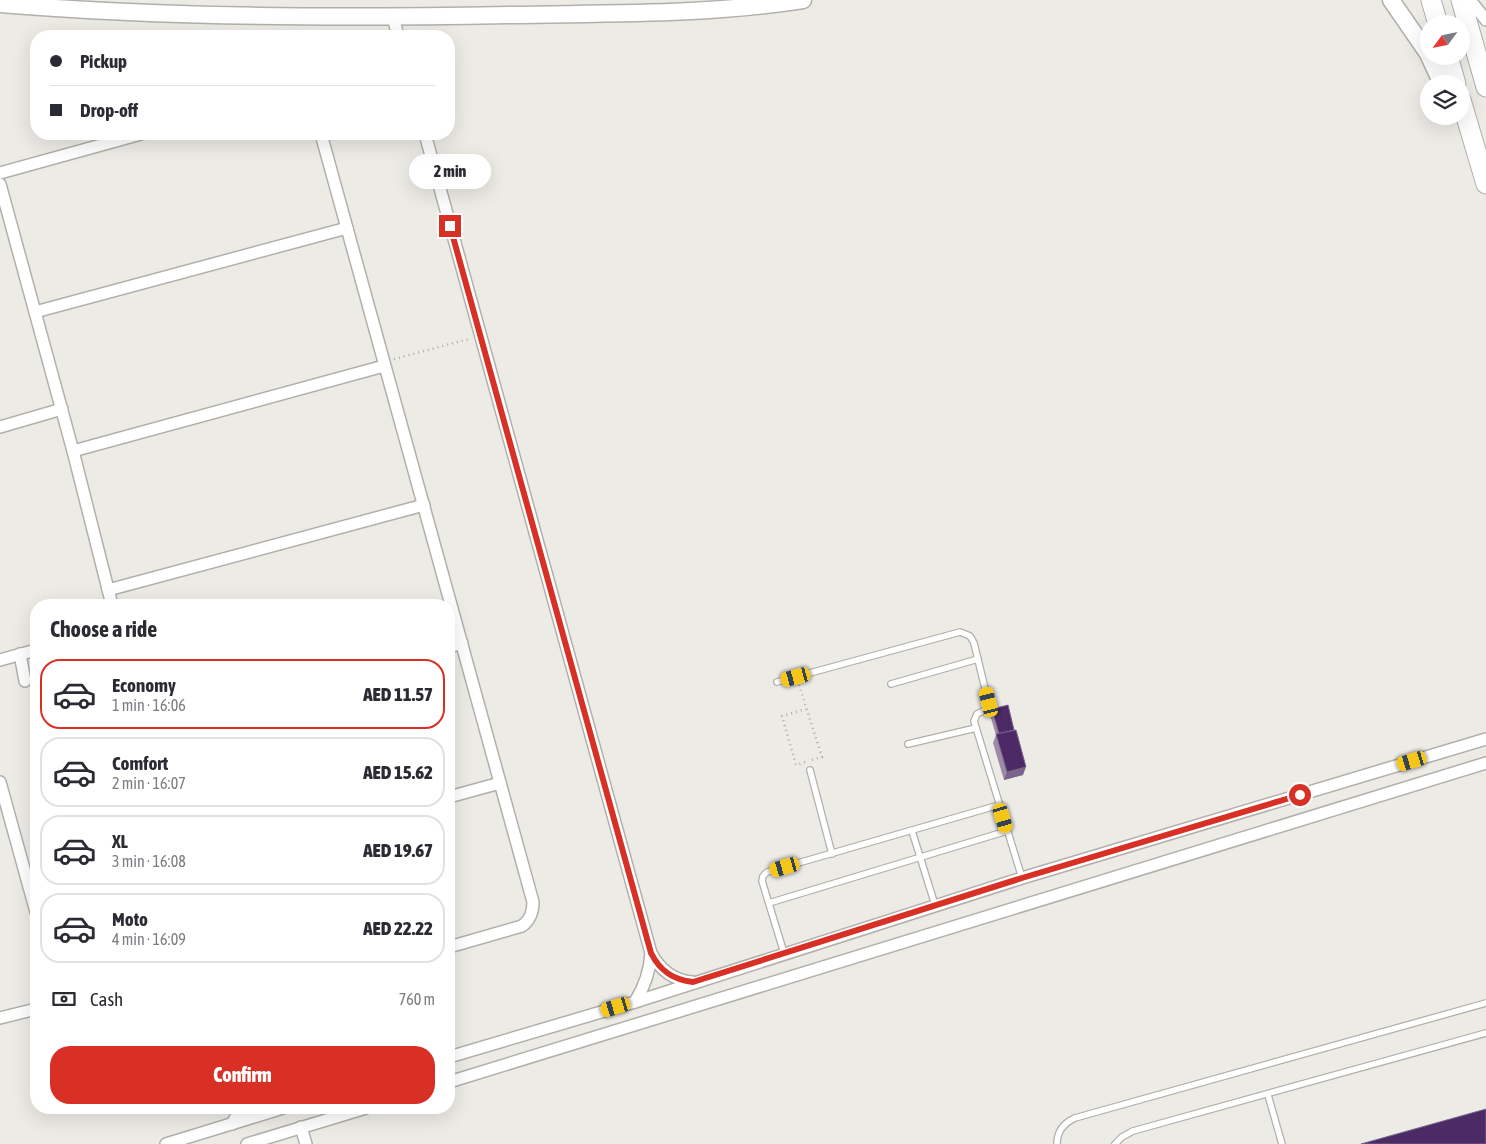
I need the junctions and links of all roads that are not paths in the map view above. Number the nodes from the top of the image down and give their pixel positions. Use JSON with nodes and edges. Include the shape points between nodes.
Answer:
{"nodes":[{"id":1,"x":803,"y":0,"type":"edge"},
{"id":2,"x":1391,"y":0,"type":"edge"},
{"id":3,"x":1431,"y":0,"type":"edge"},
{"id":4,"x":1461,"y":0,"type":"edge"},
{"id":5,"x":1470,"y":0,"type":"edge"},
{"id":6,"x":0,"y":4,"type":"edge"},
{"id":7,"x":1435,"y":15,"type":"edge"},
{"id":8,"x":393,"y":17,"type":"junction"},
{"id":9,"x":1486,"y":20,"type":"edge"},
{"id":10,"x":396,"y":30,"type":"edge"},
{"id":11,"x":1420,"y":43,"type":"edge"},
{"id":12,"x":1486,"y":87,"type":"edge"},
{"id":13,"x":1461,"y":125,"type":"edge"},
{"id":14,"x":1468,"y":125,"type":"edge"},
{"id":15,"x":119,"y":140,"type":"edge"},
{"id":16,"x":323,"y":140,"type":"edge"},
{"id":17,"x":427,"y":140,"type":"edge"},
{"id":18,"x":1478,"y":157,"type":"junction"},
{"id":19,"x":0,"y":173,"type":"edge"},
{"id":20,"x":0,"y":184,"type":"edge"},
{"id":21,"x":1486,"y":184,"type":"edge"},
{"id":22,"x":347,"y":228,"type":"junction"},
{"id":23,"x":35,"y":312,"type":"junction"},
{"id":24,"x":384,"y":364,"type":"junction"},
{"id":25,"x":62,"y":409,"type":"junction"},
{"id":26,"x":0,"y":427,"type":"edge"},
{"id":27,"x":73,"y":451,"type":"junction"},
{"id":28,"x":424,"y":505,"type":"junction"},
{"id":29,"x":108,"y":590,"type":"junction"},
{"id":30,"x":110,"y":599,"type":"edge"},
{"id":31,"x":450,"y":599,"type":"edge"},
{"id":32,"x":455,"y":618,"type":"edge"},
{"id":33,"x":462,"y":643,"type":"junction"},
{"id":34,"x":455,"y":645,"type":"edge"},
{"id":35,"x":30,"y":652,"type":"edge"},
{"id":36,"x":20,"y":654,"type":"junction"},
{"id":37,"x":978,"y":659,"type":"junction"},
{"id":38,"x":0,"y":660,"type":"edge"},
{"id":39,"x":26,"y":681,"type":"dead end"},
{"id":40,"x":777,"y":682,"type":"dead end"},
{"id":41,"x":891,"y":684,"type":"dead end"},
{"id":42,"x":976,"y":728,"type":"junction"},
{"id":43,"x":1486,"y":739,"type":"edge"},
{"id":44,"x":908,"y":744,"type":"dead end"},
{"id":45,"x":1486,"y":763,"type":"edge"},
{"id":46,"x":810,"y":770,"type":"dead end"},
{"id":47,"x":0,"y":782,"type":"edge"},
{"id":48,"x":500,"y":783,"type":"junction"},
{"id":49,"x":455,"y":794,"type":"edge"},
{"id":50,"x":999,"y":805,"type":"junction"},
{"id":51,"x":1007,"y":830,"type":"junction"},
{"id":52,"x":912,"y":831,"type":"junction"},
{"id":53,"x":832,"y":854,"type":"junction"},
{"id":54,"x":920,"y":858,"type":"junction"},
{"id":55,"x":1022,"y":878,"type":"junction"},
{"id":56,"x":30,"y":890,"type":"edge"},
{"id":57,"x":769,"y":903,"type":"junction"},
{"id":58,"x":935,"y":905,"type":"junction"},
{"id":59,"x":455,"y":945,"type":"edge"},
{"id":60,"x":651,"y":953,"type":"junction"},
{"id":61,"x":784,"y":953,"type":"junction"},
{"id":62,"x":693,"y":982,"type":"junction"},
{"id":63,"x":635,"y":1002,"type":"junction"},
{"id":64,"x":1486,"y":1003,"type":"edge"},
{"id":65,"x":30,"y":1010,"type":"edge"},
{"id":66,"x":0,"y":1018,"type":"edge"},
{"id":67,"x":1486,"y":1033,"type":"edge"},
{"id":68,"x":455,"y":1055,"type":"edge"},
{"id":69,"x":455,"y":1080,"type":"edge"},
{"id":70,"x":1268,"y":1094,"type":"junction"},
{"id":71,"x":238,"y":1114,"type":"edge"},
{"id":72,"x":264,"y":1114,"type":"edge"},
{"id":73,"x":345,"y":1114,"type":"edge"},
{"id":74,"x":232,"y":1124,"type":"junction"},
{"id":75,"x":301,"y":1127,"type":"junction"},
{"id":76,"x":166,"y":1144,"type":"edge"},
{"id":77,"x":247,"y":1144,"type":"edge"},
{"id":78,"x":306,"y":1144,"type":"edge"},
{"id":79,"x":1057,"y":1144,"type":"edge"},
{"id":80,"x":1115,"y":1144,"type":"edge"},
{"id":81,"x":1282,"y":1144,"type":"edge"}],
"edges":[{"from":1,"to":8,"type":"street","via":[[735,8],[650,12]]},
{"from":2,"to":11,"type":"street"},
{"from":3,"to":7,"type":"main road"},
{"from":4,"to":12,"type":"main road"},
{"from":5,"to":9,"type":"street"},
{"from":6,"to":8,"type":"street","via":[[217,16]]},
{"from":8,"to":10,"type":"street"},
{"from":13,"to":18,"type":"street"},
{"from":14,"to":18,"type":"main road"},
{"from":15,"to":19,"type":"street"},
{"from":16,"to":22,"type":"street"},
{"from":17,"to":60,"type":"street"},
{"from":18,"to":21,"type":"main road"},
{"from":20,"to":23,"type":"street"},
{"from":22,"to":23,"type":"street"},
{"from":22,"to":24,"type":"street"},
{"from":23,"to":25,"type":"street"},
{"from":24,"to":27,"type":"street"},
{"from":24,"to":28,"type":"street"},
{"from":25,"to":26,"type":"street"},
{"from":25,"to":27,"type":"street"},
{"from":27,"to":29,"type":"street"},
{"from":28,"to":29,"type":"street"},
{"from":28,"to":31,"type":"street"},
{"from":29,"to":30,"type":"street"},
{"from":32,"to":33,"type":"street"},
{"from":33,"to":34,"type":"street"},
{"from":33,"to":48,"type":"street"},
{"from":35,"to":36,"type":"street"},
{"from":36,"to":38,"type":"street"},
{"from":36,"to":39,"type":"street"},
{"from":37,"to":40,"type":"lane","via":[[973,639],[960,632]]},
{"from":37,"to":41,"type":"lane"},
{"from":37,"to":42,"type":"lane","via":[[989,704],[986,710],[975,716]]},
{"from":42,"to":44,"type":"lane"},
{"from":42,"to":50,"type":"lane"},
{"from":43,"to":55,"type":"street"},
{"from":45,"to":69,"type":"street"},
{"from":46,"to":53,"type":"lane"},
{"from":47,"to":56,"type":"street"},
{"from":48,"to":49,"type":"street"},
{"from":48,"to":59,"type":"street","via":[[532,897],[532,913],[517,928]]},
{"from":50,"to":51,"type":"lane"},
{"from":50,"to":52,"type":"lane"},
{"from":51,"to":54,"type":"lane"},
{"from":51,"to":55,"type":"lane"},
{"from":52,"to":53,"type":"lane"},
{"from":52,"to":54,"type":"lane"},
{"from":53,"to":57,"type":"lane","via":[[764,874],[762,881]]},
{"from":54,"to":57,"type":"lane"},
{"from":54,"to":58,"type":"lane"},
{"from":55,"to":58,"type":"street"},
{"from":57,"to":61,"type":"lane"},
{"from":58,"to":61,"type":"street"},
{"from":60,"to":62,"type":"street","via":[[668,974]]},
{"from":60,"to":63,"type":"street","via":[[647,978]]},
{"from":61,"to":62,"type":"street"},
{"from":62,"to":63,"type":"street"},
{"from":63,"to":68,"type":"street"},
{"from":64,"to":79,"type":"lane","via":[[1075,1118],[1063,1126]]},
{"from":65,"to":66,"type":"street"},
{"from":67,"to":70,"type":"lane"},
{"from":70,"to":80,"type":"lane","via":[[1133,1131]]},
{"from":70,"to":81,"type":"lane"},
{"from":71,"to":74,"type":"street"},
{"from":72,"to":74,"type":"street"},
{"from":73,"to":75,"type":"street"},
{"from":74,"to":76,"type":"street"},
{"from":75,"to":77,"type":"street"},
{"from":75,"to":78,"type":"street"}]}
